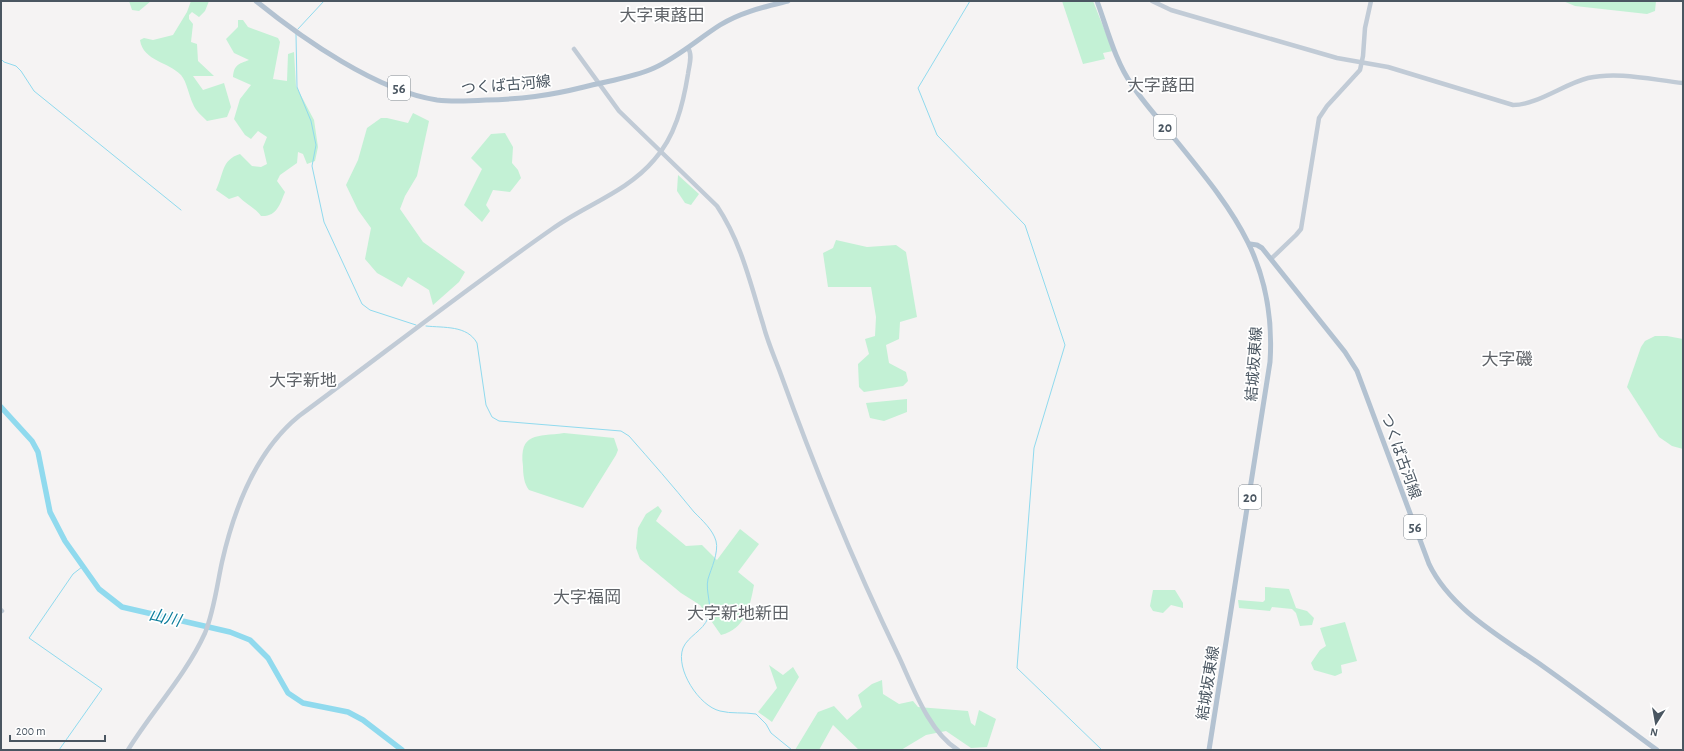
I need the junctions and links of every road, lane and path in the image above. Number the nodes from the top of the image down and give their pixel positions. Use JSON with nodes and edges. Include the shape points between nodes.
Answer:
{"nodes":[{"id":1,"x":256,"y":1,"type":"edge"},
{"id":2,"x":788,"y":1,"type":"edge"},
{"id":3,"x":1097,"y":1,"type":"edge"},
{"id":4,"x":1152,"y":1,"type":"edge"},
{"id":5,"x":1371,"y":1,"type":"edge"},
{"id":6,"x":688,"y":48,"type":"junction"},
{"id":7,"x":574,"y":49,"type":"dead end"},
{"id":8,"x":1362,"y":62,"type":"junction"},
{"id":9,"x":1683,"y":83,"type":"edge"},
{"id":10,"x":598,"y":84,"type":"junction"},
{"id":11,"x":660,"y":152,"type":"junction"},
{"id":12,"x":1250,"y":244,"type":"junction"},
{"id":13,"x":1271,"y":259,"type":"junction"},
{"id":14,"x":128,"y":750,"type":"edge"},
{"id":15,"x":958,"y":750,"type":"edge"},
{"id":16,"x":1209,"y":750,"type":"edge"},
{"id":17,"x":1657,"y":750,"type":"edge"}],
"edges":[{"from":1,"to":10,"type":"main road","name":"つくば古河線","number":"56","via":[[347,65],[427,98],[460,101],[519,99]]},
{"from":2,"to":6,"type":"main road","name":"つくば古河線","number":"56","via":[[736,16]]},
{"from":3,"to":12,"type":"main road","name":"結城坂東線","number":"20","via":[[1131,84],[1224,200]]},
{"from":4,"to":8,"type":"street","via":[[1171,10],[1337,58]]},
{"from":5,"to":8,"type":"street"},
{"from":6,"to":10,"type":"main road","name":"つくば古河線","number":"56","via":[[643,72]]},
{"from":6,"to":11,"type":"street","via":[[690,56],[683,101],[672,132]]},
{"from":7,"to":10,"type":"street"},
{"from":8,"to":9,"type":"street","via":[[1412,73],[1513,105],[1528,103],[1576,82],[1600,76]]},
{"from":8,"to":13,"type":"street","via":[[1355,77],[1319,118],[1303,222],[1296,235]]},
{"from":10,"to":11,"type":"street","via":[[619,111]]},
{"from":11,"to":14,"type":"street","via":[[637,177],[555,226],[299,416],[284,430],[259,465],[236,514],[226,544],[205,632],[190,659]]},
{"from":11,"to":15,"type":"street","via":[[717,206],[735,238],[795,414],[838,523],[924,709],[942,736]]},
{"from":12,"to":13,"type":"main road","name":"つくば古河線","number":"56","via":[[1260,246]]},
{"from":12,"to":16,"type":"main road","name":"結城坂東線","number":"20","via":[[1267,299],[1270,357]]},
{"from":13,"to":17,"type":"main road","name":"つくば古河線","number":"56","via":[[1345,352],[1357,371],[1429,564],[1445,589],[1461,606]]}]}
